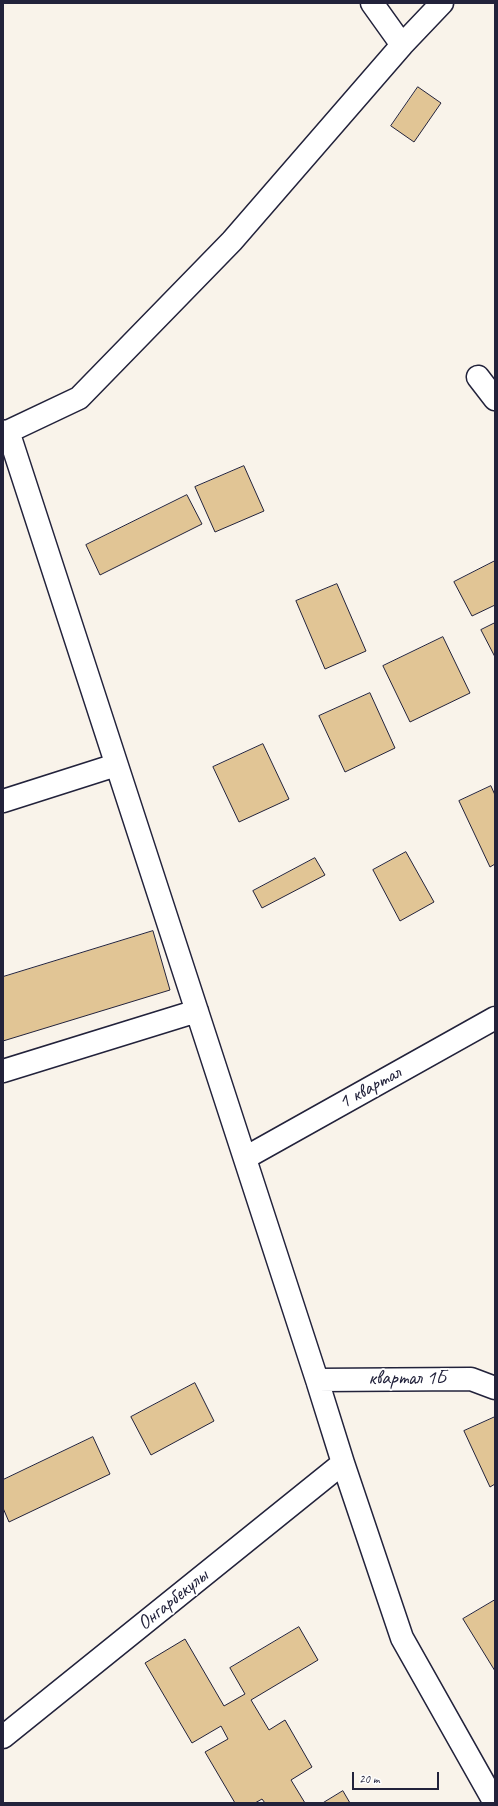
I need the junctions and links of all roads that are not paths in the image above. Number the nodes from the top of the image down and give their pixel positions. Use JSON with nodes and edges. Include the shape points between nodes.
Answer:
{"nodes":[{"id":1,"x":372,"y":3,"type":"edge"},
{"id":2,"x":442,"y":3,"type":"edge"},
{"id":3,"x":402,"y":45,"type":"junction"},
{"id":4,"x":478,"y":377,"type":"dead end"},
{"id":5,"x":495,"y":399,"type":"edge"},
{"id":6,"x":5,"y":433,"type":"edge"},
{"id":7,"x":116,"y":765,"type":"junction"},
{"id":8,"x":3,"y":801,"type":"edge"},
{"id":9,"x":197,"y":1012,"type":"junction"},
{"id":10,"x":495,"y":1018,"type":"edge"},
{"id":11,"x":3,"y":1071,"type":"edge"},
{"id":12,"x":245,"y":1158,"type":"junction"},
{"id":13,"x":317,"y":1380,"type":"junction"},
{"id":14,"x":495,"y":1388,"type":"edge"},
{"id":15,"x":343,"y":1463,"type":"junction"},
{"id":16,"x":3,"y":1737,"type":"edge"},
{"id":17,"x":495,"y":1803,"type":"edge"}],
"edges":[{"from":1,"to":3,"type":"street"},
{"from":2,"to":3,"type":"street"},
{"from":3,"to":6,"type":"street","via":[[232,241],[79,398]]},
{"from":4,"to":5,"type":"street"},
{"from":6,"to":7,"type":"street"},
{"from":7,"to":8,"type":"street"},
{"from":7,"to":9,"type":"street"},
{"from":9,"to":11,"type":"street"},
{"from":9,"to":12,"type":"street"},
{"from":10,"to":12,"type":"street","name":"1 квартал"},
{"from":12,"to":13,"type":"street"},
{"from":13,"to":14,"type":"street","name":"квартал 1Б","via":[[471,1379]]},
{"from":13,"to":15,"type":"street"},
{"from":15,"to":16,"type":"street","name":"Онгарбекулы"},
{"from":15,"to":17,"type":"street","via":[[402,1638]]}]}
